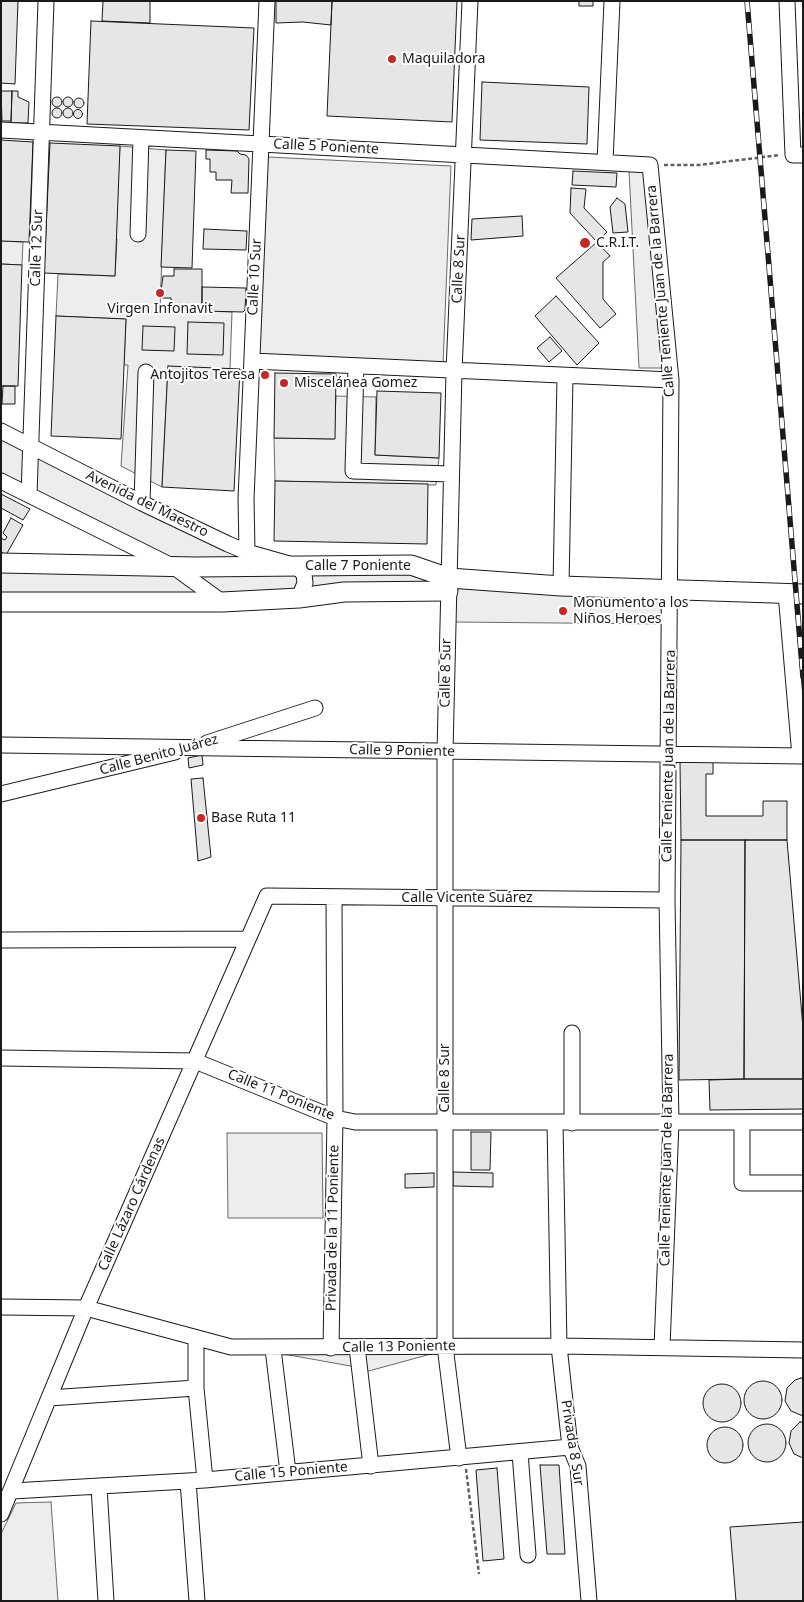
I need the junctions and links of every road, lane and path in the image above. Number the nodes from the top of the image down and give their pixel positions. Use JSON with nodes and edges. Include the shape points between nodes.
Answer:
{"nodes":[{"id":1,"x":46,"y":1,"type":"edge"},
{"id":2,"x":267,"y":1,"type":"edge"},
{"id":3,"x":470,"y":1,"type":"edge"},
{"id":4,"x":612,"y":1,"type":"edge"},
{"id":5,"x":787,"y":1,"type":"edge"},
{"id":6,"x":1,"y":130,"type":"edge"},
{"id":7,"x":41,"y":133,"type":"junction"},
{"id":8,"x":141,"y":138,"type":"junction"},
{"id":9,"x":262,"y":144,"type":"junction"},
{"id":10,"x":464,"y":155,"type":"junction"},
{"id":11,"x":798,"y":155,"type":"edge"},
{"id":12,"x":605,"y":162,"type":"junction"},
{"id":13,"x":650,"y":165,"type":"junction"},
{"id":14,"x":138,"y":234,"type":"dead end"},
{"id":15,"x":252,"y":361,"type":"junction"},
{"id":16,"x":356,"y":366,"type":"junction"},
{"id":17,"x":454,"y":371,"type":"junction"},
{"id":18,"x":146,"y":372,"type":"dead end"},
{"id":19,"x":565,"y":376,"type":"junction"},
{"id":20,"x":671,"y":380,"type":"junction"},
{"id":21,"x":1,"y":431,"type":"edge"},
{"id":22,"x":31,"y":446,"type":"junction"},
{"id":23,"x":451,"y":474,"type":"junction"},
{"id":24,"x":1,"y":481,"type":"edge"},
{"id":25,"x":29,"y":495,"type":"junction"},
{"id":26,"x":142,"y":503,"type":"junction"},
{"id":27,"x":247,"y":552,"type":"junction"},
{"id":28,"x":1,"y":563,"type":"edge"},
{"id":29,"x":296,"y":566,"type":"junction"},
{"id":30,"x":174,"y":567,"type":"junction"},
{"id":31,"x":448,"y":584,"type":"junction"},
{"id":32,"x":561,"y":586,"type":"junction"},
{"id":33,"x":670,"y":588,"type":"junction"},
{"id":34,"x":794,"y":593,"type":"edge"},
{"id":35,"x":298,"y":598,"type":"junction"},
{"id":36,"x":1,"y":602,"type":"edge"},
{"id":37,"x":222,"y":602,"type":"junction"},
{"id":38,"x":315,"y":708,"type":"dead end"},
{"id":39,"x":1,"y":745,"type":"edge"},
{"id":40,"x":196,"y":747,"type":"junction"},
{"id":41,"x":445,"y":752,"type":"junction"},
{"id":42,"x":669,"y":754,"type":"junction"},
{"id":43,"x":802,"y":756,"type":"edge"},
{"id":44,"x":1,"y":794,"type":"edge"},
{"id":45,"x":267,"y":896,"type":"joint"},
{"id":46,"x":334,"y":897,"type":"junction"},
{"id":47,"x":445,"y":897,"type":"junction"},
{"id":48,"x":667,"y":900,"type":"junction"},
{"id":49,"x":248,"y":939,"type":"junction"},
{"id":50,"x":1,"y":940,"type":"edge"},
{"id":51,"x":572,"y":1033,"type":"dead end"},
{"id":52,"x":1,"y":1058,"type":"edge"},
{"id":53,"x":195,"y":1061,"type":"junction"},
{"id":54,"x":335,"y":1118,"type":"junction"},
{"id":55,"x":444,"y":1122,"type":"junction"},
{"id":56,"x":803,"y":1122,"type":"edge"},
{"id":57,"x":555,"y":1123,"type":"junction"},
{"id":58,"x":572,"y":1123,"type":"junction"},
{"id":59,"x":671,"y":1123,"type":"junction"},
{"id":60,"x":742,"y":1123,"type":"junction"},
{"id":61,"x":803,"y":1183,"type":"edge"},
{"id":62,"x":1,"y":1307,"type":"edge"},
{"id":63,"x":86,"y":1308,"type":"junction"},
{"id":64,"x":196,"y":1338,"type":"junction"},
{"id":65,"x":445,"y":1346,"type":"junction"},
{"id":66,"x":559,"y":1346,"type":"junction"},
{"id":67,"x":356,"y":1347,"type":"junction"},
{"id":68,"x":662,"y":1347,"type":"junction"},
{"id":69,"x":331,"y":1348,"type":"junction"},
{"id":70,"x":273,"y":1349,"type":"junction"},
{"id":71,"x":803,"y":1350,"type":"edge"},
{"id":72,"x":196,"y":1388,"type":"junction"},
{"id":73,"x":49,"y":1398,"type":"junction"},
{"id":74,"x":570,"y":1448,"type":"junction"},
{"id":75,"x":520,"y":1453,"type":"junction"},
{"id":76,"x":462,"y":1457,"type":"junction"},
{"id":77,"x":370,"y":1466,"type":"junction"},
{"id":78,"x":288,"y":1472,"type":"junction"},
{"id":79,"x":205,"y":1480,"type":"junction"},
{"id":80,"x":188,"y":1481,"type":"junction"},
{"id":81,"x":99,"y":1487,"type":"junction"},
{"id":82,"x":12,"y":1491,"type":"junction"},
{"id":83,"x":1,"y":1514,"type":"edge"},
{"id":84,"x":528,"y":1555,"type":"dead end"},
{"id":85,"x":479,"y":1574,"type":"dead end"},
{"id":86,"x":106,"y":1601,"type":"edge"},
{"id":87,"x":197,"y":1601,"type":"edge"},
{"id":88,"x":589,"y":1601,"type":"edge"}],
"edges":[{"from":1,"to":7,"type":"street","name":"Calle 12 Sur"},
{"from":2,"to":9,"type":"street","name":"Calle 10 Sur"},
{"from":3,"to":10,"type":"street","name":"Calle 8 Sur"},
{"from":4,"to":12,"type":"street"},
{"from":5,"to":11,"type":"street"},
{"from":6,"to":7,"type":"street","name":"Calle 5 Poniente"},
{"from":7,"to":8,"type":"street","name":"Calle 5 Poniente"},
{"from":7,"to":22,"type":"street","name":"Calle 12 Sur"},
{"from":8,"to":9,"type":"street","name":"Calle 5 Poniente"},
{"from":8,"to":14,"type":"street"},
{"from":9,"to":10,"type":"street","name":"Calle 5 Poniente"},
{"from":9,"to":15,"type":"street","name":"Calle 10 Sur"},
{"from":10,"to":12,"type":"street","name":"Calle 5 Poniente"},
{"from":10,"to":17,"type":"street","name":"Calle 8 Sur"},
{"from":11,"to":13,"type":"path","via":[[699,165]]},
{"from":12,"to":13,"type":"street","name":"Calle 5 Poniente"},
{"from":13,"to":20,"type":"street","name":"Calle Teniente Juan de la Barrera"},
{"from":15,"to":16,"type":"street"},
{"from":15,"to":27,"type":"street","name":"Calle 10 Sur"},
{"from":16,"to":17,"type":"street"},
{"from":16,"to":23,"type":"street","via":[[353,471]]},
{"from":17,"to":19,"type":"street"},
{"from":17,"to":23,"type":"street","name":"Calle 8 Sur"},
{"from":18,"to":26,"type":"street"},
{"from":19,"to":20,"type":"street"},
{"from":19,"to":32,"type":"street"},
{"from":20,"to":33,"type":"street","name":"Calle Teniente Juan de la Barrera"},
{"from":21,"to":22,"type":"street","name":"Avenida del Maestro"},
{"from":22,"to":25,"type":"street","name":"Calle 12 Sur"},
{"from":22,"to":26,"type":"street","name":"Avenida del Maestro"},
{"from":23,"to":31,"type":"street","name":"Calle 8 Sur"},
{"from":24,"to":25,"type":"street"},
{"from":25,"to":30,"type":"street"},
{"from":26,"to":27,"type":"street","name":"Avenida del Maestro"},
{"from":27,"to":29,"type":"street","name":"Avenida del Maestro"},
{"from":28,"to":30,"type":"main road","name":"Calle 7 Poniente"},
{"from":29,"to":30,"type":"main road","name":"Calle 7 Poniente"},
{"from":29,"to":31,"type":"main road","name":"Calle 7 Poniente","via":[[411,565]]},
{"from":29,"to":35,"type":"street","via":[[304,574],[305,583]]},
{"from":30,"to":37,"type":"street"},
{"from":31,"to":32,"type":"main road","name":"Calle 7 Poniente"},
{"from":31,"to":35,"type":"main road","name":"Calle 7 Poniente"},
{"from":31,"to":41,"type":"street","name":"Calle 8 Sur"},
{"from":32,"to":33,"type":"main road","name":"Calle 7 Poniente"},
{"from":33,"to":34,"type":"main road","name":"Calle 7 Poniente"},
{"from":33,"to":42,"type":"street","name":"Calle Teniente Juan de la Barrera"},
{"from":34,"to":43,"type":"street"},
{"from":35,"to":37,"type":"main road","name":"Calle 7 Poniente"},
{"from":36,"to":37,"type":"main road","name":"Calle 7 Poniente"},
{"from":38,"to":40,"type":"street","name":"Calle Benito Juárez"},
{"from":39,"to":40,"type":"street","name":"Calle 9 Poniente"},
{"from":40,"to":41,"type":"street","name":"Calle 9 Poniente"},
{"from":40,"to":44,"type":"street","name":"Calle Benito Juárez"},
{"from":41,"to":42,"type":"street","name":"Calle 9 Poniente"},
{"from":41,"to":47,"type":"street","name":"Calle 8 Sur"},
{"from":42,"to":43,"type":"street","name":"Calle 9 Poniente"},
{"from":42,"to":48,"type":"street","name":"Calle Teniente Juan de la Barrera"},
{"from":45,"to":46,"type":"street","name":"Calle Vicente Suárez"},
{"from":45,"to":49,"type":"street","name":"Calle Lázaro Cárdenas"},
{"from":46,"to":47,"type":"street","name":"Calle Vicente Suárez"},
{"from":46,"to":54,"type":"street","name":"Privada de la 11 Poniente"},
{"from":47,"to":48,"type":"street","name":"Calle Vicente Suárez"},
{"from":47,"to":55,"type":"street","name":"Calle 8 Sur"},
{"from":48,"to":59,"type":"street","name":"Calle Teniente Juan de la Barrera"},
{"from":49,"to":50,"type":"street"},
{"from":49,"to":53,"type":"street","name":"Calle Lázaro Cárdenas"},
{"from":51,"to":58,"type":"street"},
{"from":52,"to":53,"type":"street","name":"Calle 11 Poniente"},
{"from":53,"to":54,"type":"street","name":"Calle 11 Poniente"},
{"from":53,"to":63,"type":"street","name":"Calle Lázaro Cárdenas"},
{"from":54,"to":55,"type":"street","name":"Calle 11 Poniente","via":[[355,1122]]},
{"from":54,"to":69,"type":"street","name":"Privada de la 11 Poniente"},
{"from":55,"to":57,"type":"street","name":"Calle 11 Poniente"},
{"from":55,"to":65,"type":"street","name":"Calle 8 Sur"},
{"from":56,"to":60,"type":"street","name":"Calle 11 Poniente"},
{"from":57,"to":58,"type":"street","name":"Calle 11 Poniente"},
{"from":57,"to":66,"type":"street","name":"Privada 8 Sur"},
{"from":58,"to":59,"type":"street","name":"Calle 11 Poniente"},
{"from":59,"to":60,"type":"street","name":"Calle 11 Poniente"},
{"from":59,"to":68,"type":"street","name":"Calle Teniente Juan de la Barrera"},
{"from":60,"to":61,"type":"street","via":[[742,1183]]},
{"from":62,"to":63,"type":"street","name":"Calle 13 Poniente"},
{"from":63,"to":64,"type":"street","name":"Calle 13 Poniente"},
{"from":63,"to":73,"type":"street","name":"Calle Lázaro Cárdenas"},
{"from":64,"to":70,"type":"street","name":"Calle 13 Poniente","via":[[231,1347]]},
{"from":64,"to":72,"type":"street"},
{"from":65,"to":66,"type":"street","name":"Calle 13 Poniente"},
{"from":65,"to":67,"type":"street","name":"Calle 13 Poniente"},
{"from":65,"to":76,"type":"street","name":"Calle 8 Sur"},
{"from":66,"to":68,"type":"street","name":"Calle 13 Poniente"},
{"from":66,"to":74,"type":"street","name":"Privada 8 Sur"},
{"from":67,"to":69,"type":"street","name":"Calle 13 Poniente"},
{"from":67,"to":77,"type":"street"},
{"from":68,"to":71,"type":"street","name":"Calle 13 Poniente"},
{"from":69,"to":70,"type":"street","name":"Calle 13 Poniente"},
{"from":70,"to":78,"type":"street"},
{"from":72,"to":73,"type":"street"},
{"from":72,"to":79,"type":"street"},
{"from":73,"to":82,"type":"street","name":"Calle Lázaro Cárdenas"},
{"from":74,"to":75,"type":"street","name":"Calle 15 Poniente"},
{"from":74,"to":88,"type":"street","name":"Privada 8 Sur","via":[[578,1466]]},
{"from":75,"to":76,"type":"street","name":"Calle 15 Poniente"},
{"from":75,"to":84,"type":"street"},
{"from":76,"to":77,"type":"street","name":"Calle 15 Poniente"},
{"from":76,"to":85,"type":"path"},
{"from":77,"to":78,"type":"street","name":"Calle 15 Poniente"},
{"from":78,"to":79,"type":"street","name":"Calle 15 Poniente"},
{"from":79,"to":80,"type":"street","name":"Calle 15 Poniente"},
{"from":80,"to":81,"type":"street","name":"Calle 15 Poniente"},
{"from":80,"to":87,"type":"street"},
{"from":81,"to":82,"type":"street","name":"Calle 15 Poniente"},
{"from":81,"to":86,"type":"street"},
{"from":82,"to":83,"type":"street","name":"Calle Lázaro Cárdenas"}]}
